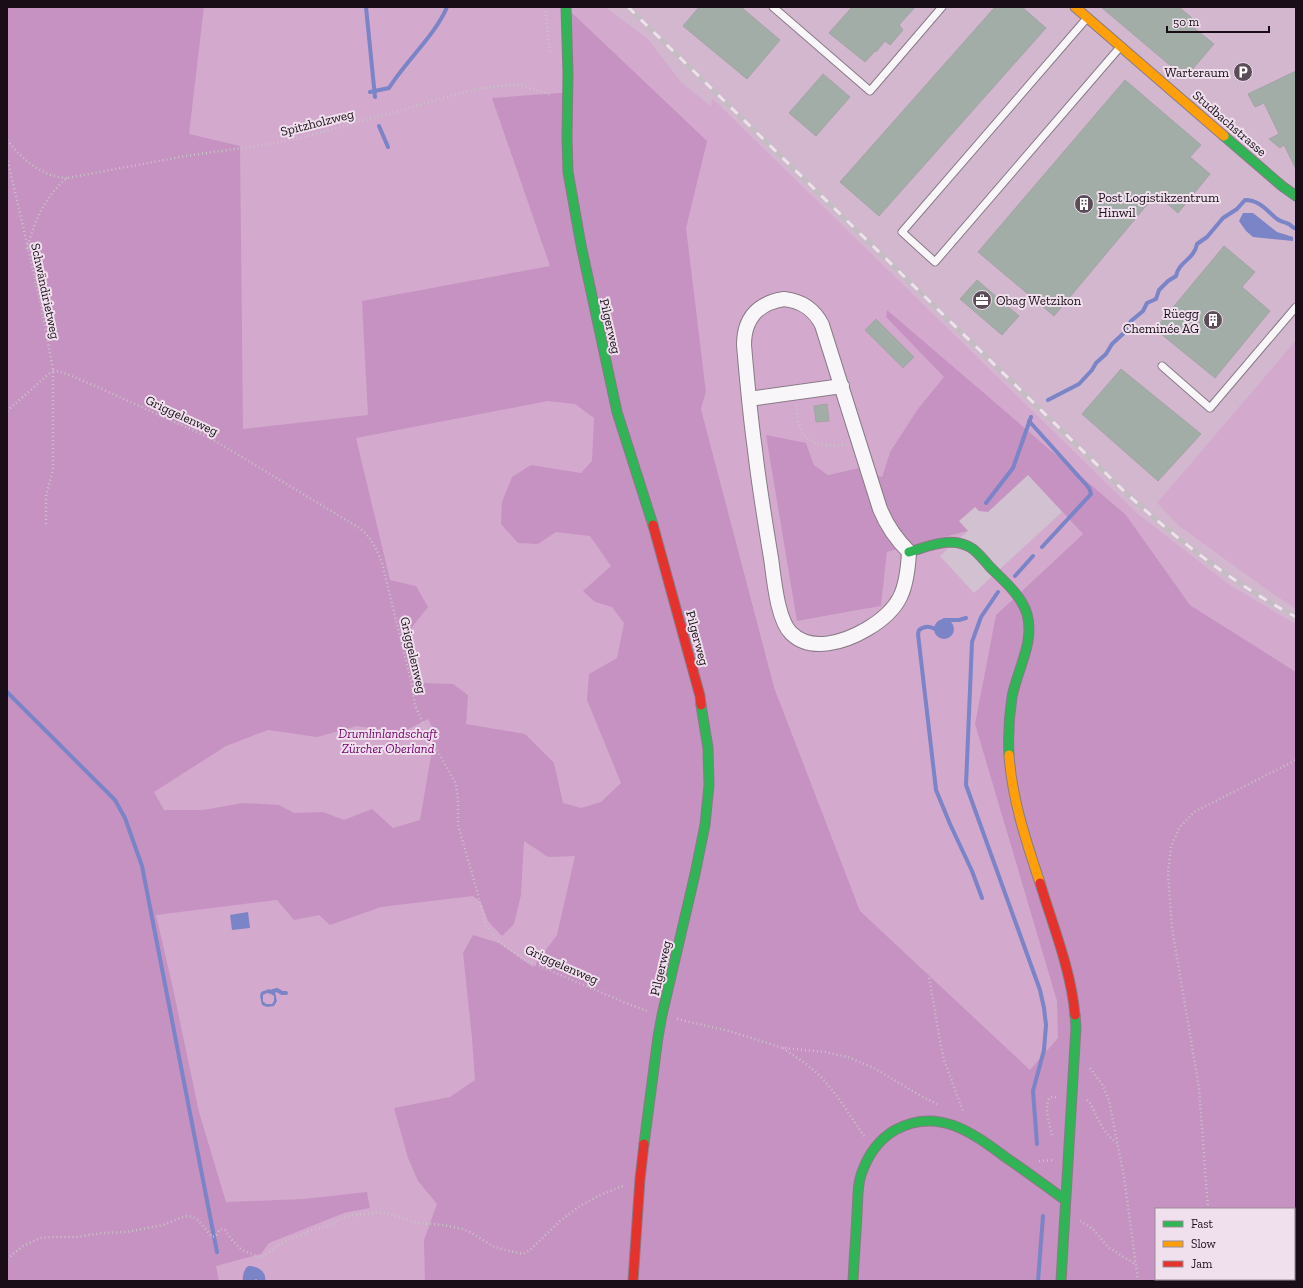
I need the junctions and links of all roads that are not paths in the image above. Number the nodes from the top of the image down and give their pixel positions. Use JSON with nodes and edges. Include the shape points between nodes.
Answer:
{"nodes":[{"id":1,"x":566,"y":7,"type":"edge"},
{"id":2,"x":772,"y":7,"type":"edge"},
{"id":3,"x":942,"y":7,"type":"edge"},
{"id":4,"x":1075,"y":7,"type":"edge"},
{"id":5,"x":1087,"y":18,"type":"junction"},
{"id":6,"x":1121,"y":46,"type":"junction"},
{"id":7,"x":1296,"y":196,"type":"edge"},
{"id":8,"x":1296,"y":307,"type":"edge"},
{"id":9,"x":1162,"y":366,"type":"dead end"},
{"id":10,"x":842,"y":386,"type":"junction"},
{"id":11,"x":749,"y":399,"type":"junction"},
{"id":12,"x":909,"y":552,"type":"junction"},
{"id":13,"x":1065,"y":1200,"type":"junction"},
{"id":14,"x":633,"y":1281,"type":"edge"},
{"id":15,"x":853,"y":1281,"type":"edge"},
{"id":16,"x":1061,"y":1281,"type":"edge"}],
"edges":[{"from":1,"to":14,"type":"street","name":"Pilgerweg","via":[[568,172],[587,276],[617,412],[658,539],[700,696],[708,748],[709,785],[704,831],[658,1037],[640,1179]]},
{"from":2,"to":3,"type":"lane","via":[[870,91]]},
{"from":4,"to":5,"type":"street","name":"Studbachstrasse"},
{"from":5,"to":6,"type":"street","name":"Studbachstrasse"},
{"from":5,"to":6,"type":"lane","via":[[902,232],[935,262]]},
{"from":6,"to":7,"type":"street","name":"Studbachstrasse"},
{"from":8,"to":9,"type":"lane","via":[[1210,408]]},
{"from":10,"to":11,"type":"street"},
{"from":10,"to":11,"type":"street","via":[[818,316],[794,300],[775,300],[758,309],[745,330]]},
{"from":10,"to":12,"type":"street","via":[[883,517],[895,537]]},
{"from":11,"to":12,"type":"street","via":[[779,609],[790,632],[802,641],[824,644],[846,639],[872,626],[892,610],[901,597],[907,578]]},
{"from":12,"to":13,"type":"street","via":[[948,541],[964,544],[974,550],[1021,602],[1029,620],[1028,635],[1012,698],[1009,745],[1016,807],[1072,987],[1074,1002],[1076,1027]]},
{"from":13,"to":15,"type":"street","via":[[968,1131],[930,1121],[904,1125],[889,1133],[874,1149],[864,1166],[860,1181]]},
{"from":13,"to":16,"type":"street"}]}
